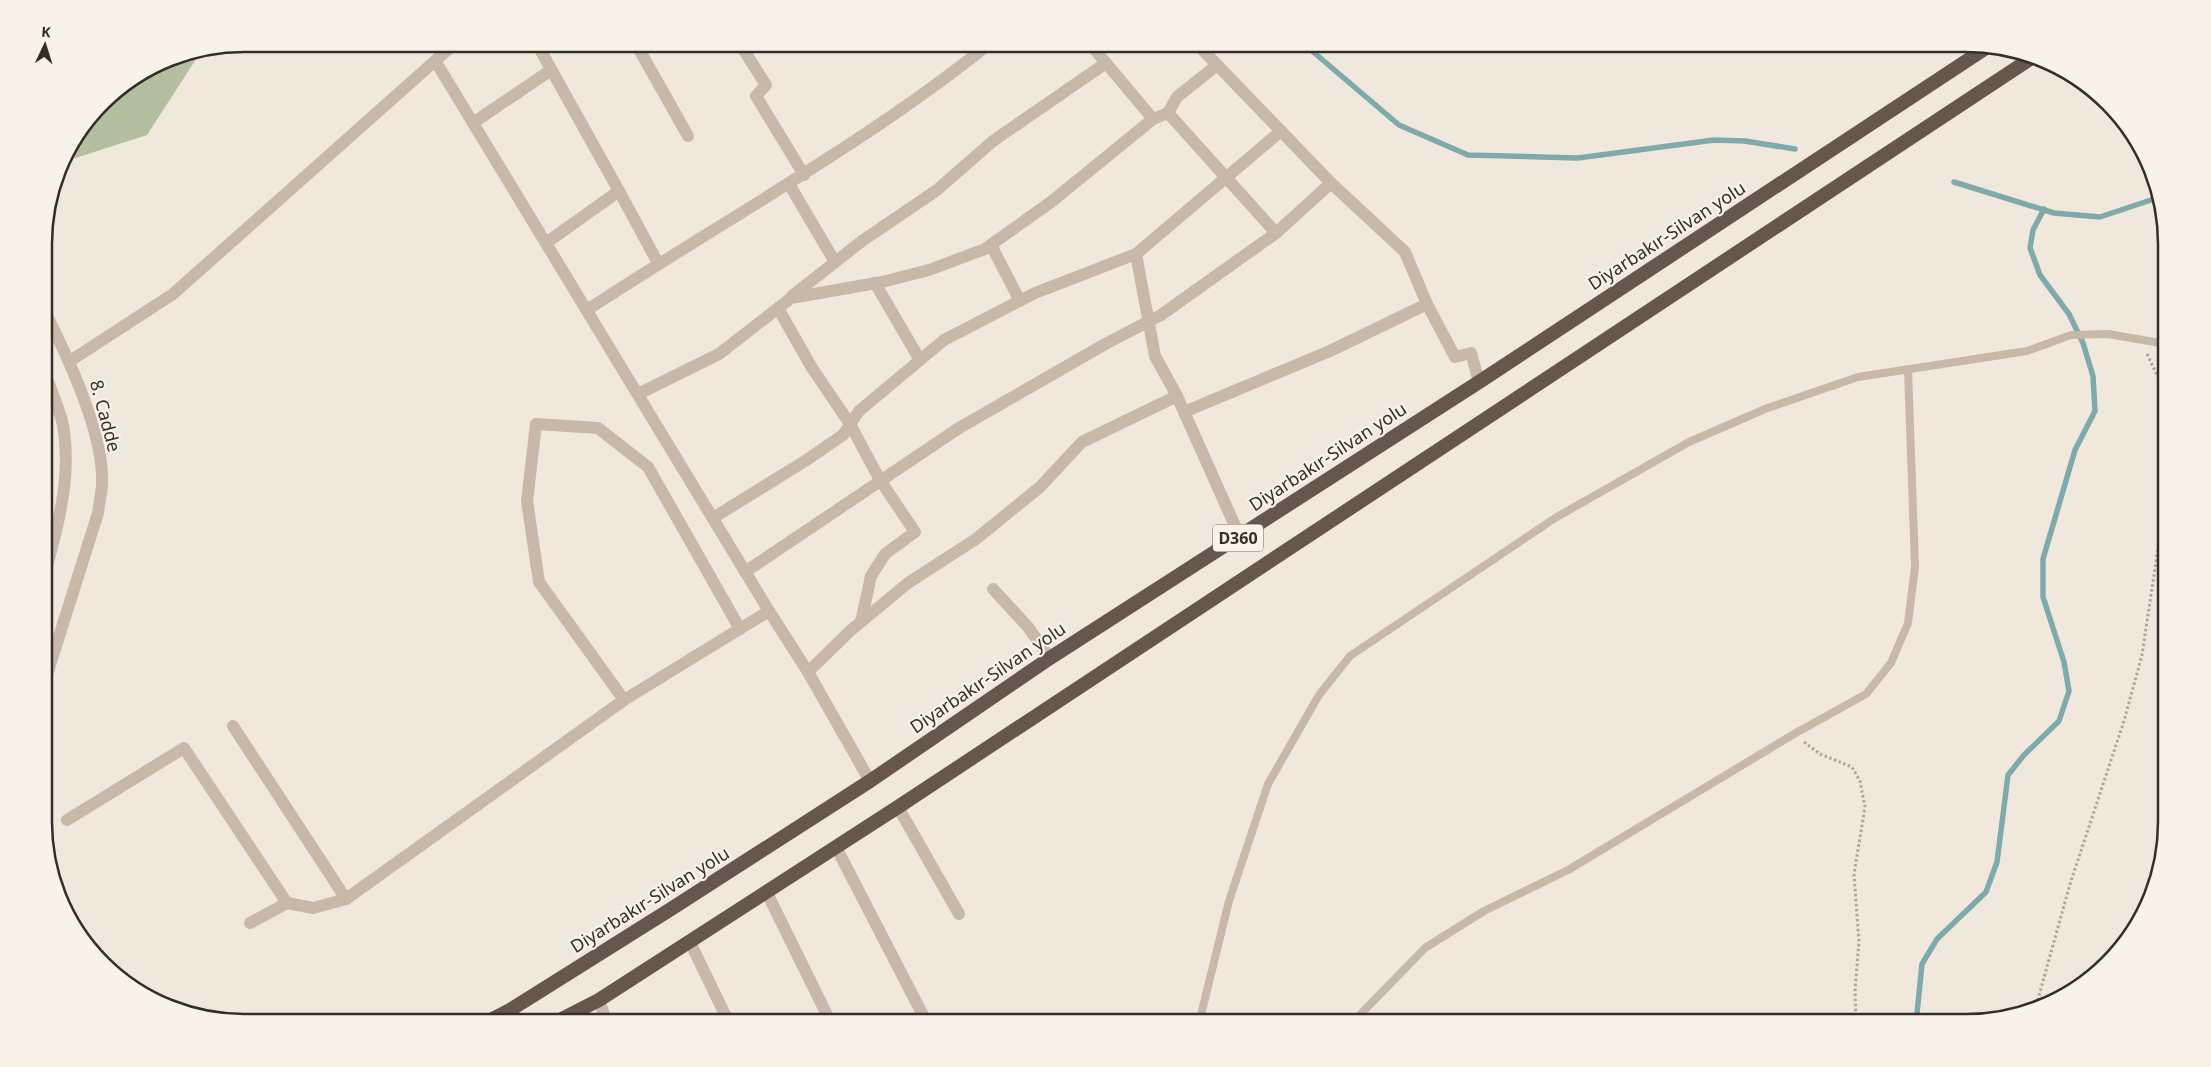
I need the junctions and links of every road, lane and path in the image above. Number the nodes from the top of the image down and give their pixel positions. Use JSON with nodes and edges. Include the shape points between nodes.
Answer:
{"nodes":[{"id":1,"x":446,"y":52,"type":"edge"},
{"id":2,"x":542,"y":52,"type":"edge"},
{"id":3,"x":641,"y":52,"type":"edge"},
{"id":4,"x":745,"y":52,"type":"edge"},
{"id":5,"x":979,"y":52,"type":"edge"},
{"id":6,"x":1097,"y":52,"type":"edge"},
{"id":7,"x":1205,"y":52,"type":"edge"},
{"id":8,"x":1978,"y":53,"type":"edge"},
{"id":9,"x":436,"y":62,"type":"junction"},
{"id":10,"x":2025,"y":62,"type":"edge"},
{"id":11,"x":1106,"y":63,"type":"junction"},
{"id":12,"x":1217,"y":65,"type":"junction"},
{"id":13,"x":552,"y":70,"type":"junction"},
{"id":14,"x":1168,"y":113,"type":"junction"},
{"id":15,"x":1153,"y":119,"type":"junction"},
{"id":16,"x":473,"y":123,"type":"junction"},
{"id":17,"x":1281,"y":131,"type":"junction"},
{"id":18,"x":688,"y":136,"type":"dead end"},
{"id":19,"x":804,"y":175,"type":"junction"},
{"id":20,"x":1226,"y":178,"type":"junction"},
{"id":21,"x":1331,"y":183,"type":"junction"},
{"id":22,"x":789,"y":184,"type":"junction"},
{"id":23,"x":619,"y":191,"type":"junction"},
{"id":24,"x":1276,"y":233,"type":"junction"},
{"id":25,"x":546,"y":243,"type":"junction"},
{"id":26,"x":991,"y":245,"type":"junction"},
{"id":27,"x":1136,"y":254,"type":"junction"},
{"id":28,"x":835,"y":262,"type":"junction"},
{"id":29,"x":658,"y":263,"type":"junction"},
{"id":30,"x":875,"y":283,"type":"junction"},
{"id":31,"x":790,"y":298,"type":"junction"},
{"id":32,"x":1020,"y":301,"type":"junction"},
{"id":33,"x":1427,"y":304,"type":"junction"},
{"id":34,"x":778,"y":308,"type":"junction"},
{"id":35,"x":586,"y":310,"type":"junction"},
{"id":36,"x":1148,"y":322,"type":"junction"},
{"id":37,"x":52,"y":325,"type":"edge"},
{"id":38,"x":2140,"y":340,"type":"junction"},
{"id":39,"x":2158,"y":343,"type":"edge"},
{"id":40,"x":70,"y":360,"type":"junction"},
{"id":41,"x":920,"y":360,"type":"junction"},
{"id":42,"x":1908,"y":369,"type":"junction"},
{"id":43,"x":2158,"y":377,"type":"edge"},
{"id":44,"x":1479,"y":382,"type":"junction"},
{"id":45,"x":52,"y":393,"type":"edge"},
{"id":46,"x":638,"y":394,"type":"junction"},
{"id":47,"x":1177,"y":396,"type":"junction"},
{"id":48,"x":1184,"y":412,"type":"junction"},
{"id":49,"x":850,"y":424,"type":"junction"},
{"id":50,"x":880,"y":480,"type":"junction"},
{"id":51,"x":713,"y":518,"type":"junction"},
{"id":52,"x":1240,"y":537,"type":"junction"},
{"id":53,"x":52,"y":540,"type":"edge"},
{"id":54,"x":2158,"y":548,"type":"edge"},
{"id":55,"x":745,"y":572,"type":"junction"},
{"id":56,"x":993,"y":589,"type":"dead end"},
{"id":57,"x":769,"y":612,"type":"junction"},
{"id":58,"x":861,"y":622,"type":"junction"},
{"id":59,"x":740,"y":629,"type":"junction"},
{"id":60,"x":1050,"y":658,"type":"junction"},
{"id":61,"x":52,"y":659,"type":"edge"},
{"id":62,"x":808,"y":672,"type":"junction"},
{"id":63,"x":624,"y":700,"type":"junction"},
{"id":64,"x":233,"y":726,"type":"dead end"},
{"id":65,"x":1794,"y":734,"type":"junction"},
{"id":66,"x":870,"y":781,"type":"junction"},
{"id":67,"x":898,"y":807,"type":"junction"},
{"id":68,"x":67,"y":820,"type":"dead end"},
{"id":69,"x":836,"y":847,"type":"junction"},
{"id":70,"x":766,"y":893,"type":"junction"},
{"id":71,"x":346,"y":899,"type":"junction"},
{"id":72,"x":287,"y":903,"type":"junction"},
{"id":73,"x":959,"y":914,"type":"dead end"},
{"id":74,"x":250,"y":923,"type":"dead end"},
{"id":75,"x":690,"y":942,"type":"junction"},
{"id":76,"x":599,"y":1000,"type":"junction"},
{"id":77,"x":2038,"y":1001,"type":"edge"},
{"id":78,"x":500,"y":1015,"type":"edge"},
{"id":79,"x":570,"y":1015,"type":"edge"},
{"id":80,"x":604,"y":1015,"type":"edge"},
{"id":81,"x":725,"y":1015,"type":"edge"},
{"id":82,"x":827,"y":1015,"type":"edge"},
{"id":83,"x":923,"y":1015,"type":"edge"},
{"id":84,"x":1201,"y":1015,"type":"edge"},
{"id":85,"x":1360,"y":1015,"type":"edge"},
{"id":86,"x":1856,"y":1015,"type":"edge"}],
"edges":[{"from":1,"to":9,"type":"street"},
{"from":2,"to":13,"type":"street"},
{"from":3,"to":18,"type":"street"},
{"from":4,"to":19,"type":"street","via":[[766,85],[756,96]]},
{"from":5,"to":19,"type":"street"},
{"from":6,"to":11,"type":"street"},
{"from":7,"to":12,"type":"street"},
{"from":8,"to":44,"type":"highway","name":"Diyarbakır-Silvan yolu","number":"D360"},
{"from":9,"to":16,"type":"street"},
{"from":9,"to":40,"type":"street","via":[[173,294]]},
{"from":10,"to":67,"type":"highway","number":"D360"},
{"from":11,"to":15,"type":"street"},
{"from":11,"to":28,"type":"street","via":[[993,141],[937,190]]},
{"from":12,"to":14,"type":"street","via":[[1177,97]]},
{"from":12,"to":17,"type":"street"},
{"from":13,"to":16,"type":"street"},
{"from":13,"to":23,"type":"street"},
{"from":14,"to":15,"type":"street"},
{"from":14,"to":20,"type":"street"},
{"from":15,"to":26,"type":"street","via":[[1051,202]]},
{"from":16,"to":25,"type":"street"},
{"from":17,"to":20,"type":"street"},
{"from":17,"to":21,"type":"street"},
{"from":19,"to":22,"type":"street"},
{"from":20,"to":24,"type":"street"},
{"from":20,"to":27,"type":"street"},
{"from":21,"to":24,"type":"street"},
{"from":21,"to":33,"type":"street","via":[[1405,252]]},
{"from":22,"to":28,"type":"street"},
{"from":22,"to":29,"type":"street"},
{"from":23,"to":25,"type":"street"},
{"from":23,"to":29,"type":"street"},
{"from":24,"to":36,"type":"street"},
{"from":25,"to":35,"type":"street"},
{"from":26,"to":30,"type":"street","via":[[929,270]]},
{"from":26,"to":32,"type":"street"},
{"from":27,"to":32,"type":"street"},
{"from":27,"to":36,"type":"street"},
{"from":28,"to":31,"type":"street"},
{"from":29,"to":35,"type":"street"},
{"from":30,"to":31,"type":"street"},
{"from":30,"to":41,"type":"street"},
{"from":31,"to":34,"type":"street"},
{"from":32,"to":41,"type":"street","via":[[944,340]]},
{"from":33,"to":44,"type":"street","via":[[1455,357],[1471,353]]},
{"from":33,"to":48,"type":"street","via":[[1330,351]]},
{"from":34,"to":46,"type":"street","via":[[719,354]]},
{"from":34,"to":49,"type":"street","via":[[812,368]]},
{"from":35,"to":46,"type":"street"},
{"from":36,"to":47,"type":"street","via":[[1155,356]]},
{"from":36,"to":50,"type":"street","via":[[959,428]]},
{"from":37,"to":40,"type":"street","name":"8. Cadde"},
{"from":38,"to":39,"type":"lane"},
{"from":38,"to":42,"type":"lane","via":[[2108,334],[2071,335],[2027,351]]},
{"from":38,"to":43,"type":"path"},
{"from":40,"to":61,"type":"street","name":"8. Cadde","via":[[98,444],[102,485],[98,513]]},
{"from":41,"to":49,"type":"street","via":[[859,411]]},
{"from":42,"to":65,"type":"lane","via":[[1915,567],[1908,623],[1891,663],[1866,694]]},
{"from":42,"to":84,"type":"lane","via":[[1858,377],[1765,409],[1689,442],[1555,518],[1350,656],[1319,695],[1268,784],[1229,901]]},
{"from":44,"to":52,"type":"highway","name":"Diyarbakır-Silvan yolu","number":"D360"},
{"from":45,"to":53,"type":"street","via":[[63,424],[67,469],[58,528]]},
{"from":46,"to":51,"type":"street"},
{"from":47,"to":48,"type":"street"},
{"from":47,"to":58,"type":"street","via":[[1082,442],[1040,487],[976,539],[908,583]]},
{"from":48,"to":52,"type":"street"},
{"from":49,"to":50,"type":"street"},
{"from":49,"to":51,"type":"street","via":[[843,435]]},
{"from":50,"to":55,"type":"street"},
{"from":50,"to":58,"type":"street","via":[[915,532],[885,554],[871,576]]},
{"from":51,"to":55,"type":"street"},
{"from":52,"to":60,"type":"highway","name":"Diyarbakır-Silvan yolu","number":"D360"},
{"from":54,"to":77,"type":"path","via":[[2142,655],[2124,721],[2070,884]]},
{"from":55,"to":57,"type":"street"},
{"from":56,"to":60,"type":"street","via":[[1028,627]]},
{"from":57,"to":59,"type":"street"},
{"from":57,"to":62,"type":"street"},
{"from":58,"to":62,"type":"street"},
{"from":59,"to":63,"type":"street"},
{"from":59,"to":63,"type":"street","via":[[648,467],[598,428],[536,424],[527,501],[539,582]]},
{"from":60,"to":66,"type":"highway","name":"Diyarbakır-Silvan yolu","number":"D360"},
{"from":62,"to":66,"type":"street"},
{"from":63,"to":71,"type":"street"},
{"from":64,"to":71,"type":"street"},
{"from":65,"to":85,"type":"lane","via":[[1568,870],[1484,911],[1425,948]]},
{"from":65,"to":86,"type":"path","via":[[1820,754],[1852,767],[1860,781],[1865,807],[1854,874],[1859,942]]},
{"from":66,"to":78,"type":"highway","name":"Diyarbakır-Silvan yolu","number":"D360","via":[[671,910]]},
{"from":67,"to":69,"type":"highway","number":"D360"},
{"from":67,"to":73,"type":"street"},
{"from":68,"to":72,"type":"street","via":[[184,748]]},
{"from":69,"to":70,"type":"highway","number":"D360"},
{"from":69,"to":83,"type":"street"},
{"from":70,"to":75,"type":"highway","number":"D360"},
{"from":70,"to":82,"type":"street"},
{"from":71,"to":72,"type":"street","via":[[313,908]]},
{"from":72,"to":74,"type":"street"},
{"from":75,"to":76,"type":"highway","number":"D360"},
{"from":75,"to":81,"type":"street"},
{"from":76,"to":79,"type":"highway","number":"D360"},
{"from":76,"to":80,"type":"street"}]}
